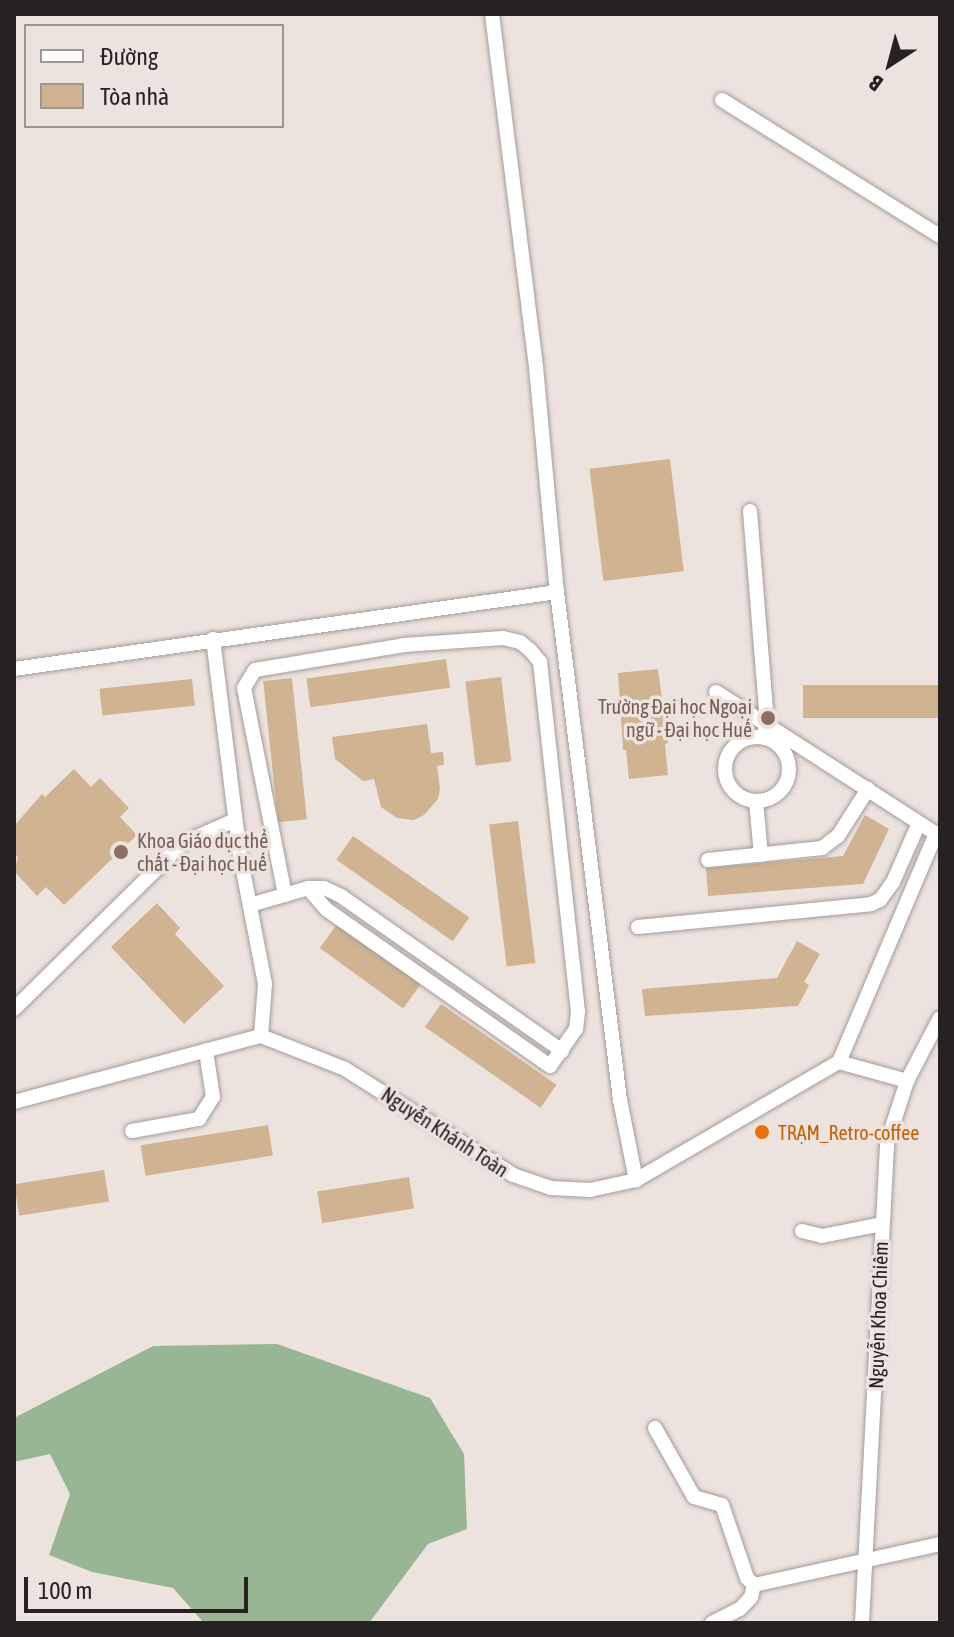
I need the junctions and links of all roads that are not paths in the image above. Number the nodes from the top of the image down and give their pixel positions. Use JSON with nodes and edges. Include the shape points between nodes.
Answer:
{"nodes":[{"id":1,"x":492,"y":14,"type":"edge"},
{"id":2,"x":722,"y":100,"type":"dead end"},
{"id":3,"x":940,"y":236,"type":"edge"},
{"id":4,"x":750,"y":511,"type":"dead end"},
{"id":5,"x":557,"y":592,"type":"junction"},
{"id":6,"x":213,"y":639,"type":"junction"},
{"id":7,"x":17,"y":671,"type":"edge"},
{"id":8,"x":716,"y":692,"type":"dead end"},
{"id":9,"x":767,"y":722,"type":"junction"},
{"id":10,"x":763,"y":738,"type":"junction"},
{"id":11,"x":868,"y":789,"type":"junction"},
{"id":12,"x":756,"y":801,"type":"junction"},
{"id":13,"x":235,"y":820,"type":"junction"},
{"id":14,"x":919,"y":823,"type":"junction"},
{"id":15,"x":938,"y":835,"type":"edge"},
{"id":16,"x":761,"y":855,"type":"junction"},
{"id":17,"x":708,"y":860,"type":"dead end"},
{"id":18,"x":285,"y":895,"type":"junction"},
{"id":19,"x":250,"y":905,"type":"junction"},
{"id":20,"x":638,"y":927,"type":"dead end"},
{"id":21,"x":14,"y":1009,"type":"edge"},
{"id":22,"x":940,"y":1018,"type":"edge"},
{"id":23,"x":261,"y":1036,"type":"junction"},
{"id":24,"x":206,"y":1051,"type":"junction"},
{"id":25,"x":839,"y":1062,"type":"junction"},
{"id":26,"x":907,"y":1081,"type":"junction"},
{"id":27,"x":14,"y":1102,"type":"edge"},
{"id":28,"x":132,"y":1131,"type":"dead end"},
{"id":29,"x":636,"y":1180,"type":"junction"},
{"id":30,"x":882,"y":1224,"type":"junction"},
{"id":31,"x":802,"y":1231,"type":"dead end"},
{"id":32,"x":655,"y":1428,"type":"dead end"},
{"id":33,"x":940,"y":1544,"type":"edge"},
{"id":34,"x":866,"y":1558,"type":"junction"},
{"id":35,"x":754,"y":1585,"type":"junction"},
{"id":36,"x":712,"y":1623,"type":"edge"},
{"id":37,"x":862,"y":1623,"type":"edge"}],
"edges":[{"from":1,"to":5,"type":"street","via":[[536,367]]},
{"from":2,"to":3,"type":"street"},
{"from":4,"to":9,"type":"street"},
{"from":5,"to":6,"type":"street"},
{"from":5,"to":29,"type":"street","via":[[620,1100]]},
{"from":6,"to":7,"type":"street"},
{"from":6,"to":13,"type":"street"},
{"from":8,"to":9,"type":"street"},
{"from":9,"to":10,"type":"street"},
{"from":9,"to":11,"type":"street"},
{"from":10,"to":12,"type":"street","via":[[784,752],[789,775],[775,796]]},
{"from":10,"to":12,"type":"street","via":[[739,743],[726,763],[731,787]]},
{"from":11,"to":14,"type":"street"},
{"from":11,"to":16,"type":"street","via":[[832,843]]},
{"from":12,"to":16,"type":"street"},
{"from":13,"to":19,"type":"street"},
{"from":13,"to":21,"type":"street","via":[[183,843]]},
{"from":14,"to":15,"type":"street"},
{"from":14,"to":20,"type":"street","via":[[893,882],[871,904]]},
{"from":15,"to":25,"type":"street"},
{"from":16,"to":17,"type":"street"},
{"from":18,"to":18,"type":"street","via":[[324,888],[341,896],[562,1051],[576,1029],[578,1011],[540,662],[520,642],[503,638],[404,645],[255,670],[244,688]]},
{"from":18,"to":19,"type":"street"},
{"from":19,"to":23,"type":"street","via":[[265,984]]},
{"from":22,"to":26,"type":"street","name":"Nguyễn Khoa Chiêm"},
{"from":23,"to":24,"type":"street"},
{"from":23,"to":29,"type":"street","name":"Nguyễn Khánh Toàn","via":[[345,1069],[513,1175],[551,1188],[590,1190]]},
{"from":24,"to":27,"type":"street"},
{"from":24,"to":28,"type":"street","via":[[213,1097],[199,1119]]},
{"from":25,"to":26,"type":"street"},
{"from":25,"to":29,"type":"street","name":"Nguyễn Khánh Toàn"},
{"from":26,"to":30,"type":"street","name":"Nguyễn Khoa Chiêm","via":[[887,1143]]},
{"from":30,"to":31,"type":"street","via":[[822,1236]]},
{"from":30,"to":34,"type":"street","name":"Nguyễn Khoa Chiêm"},
{"from":32,"to":35,"type":"street","via":[[694,1497],[722,1505]]},
{"from":33,"to":34,"type":"street"},
{"from":34,"to":35,"type":"street"},
{"from":34,"to":37,"type":"street","name":"Nguyễn Khoa Chiêm"},
{"from":35,"to":36,"type":"street","via":[[740,1609]]}]}
